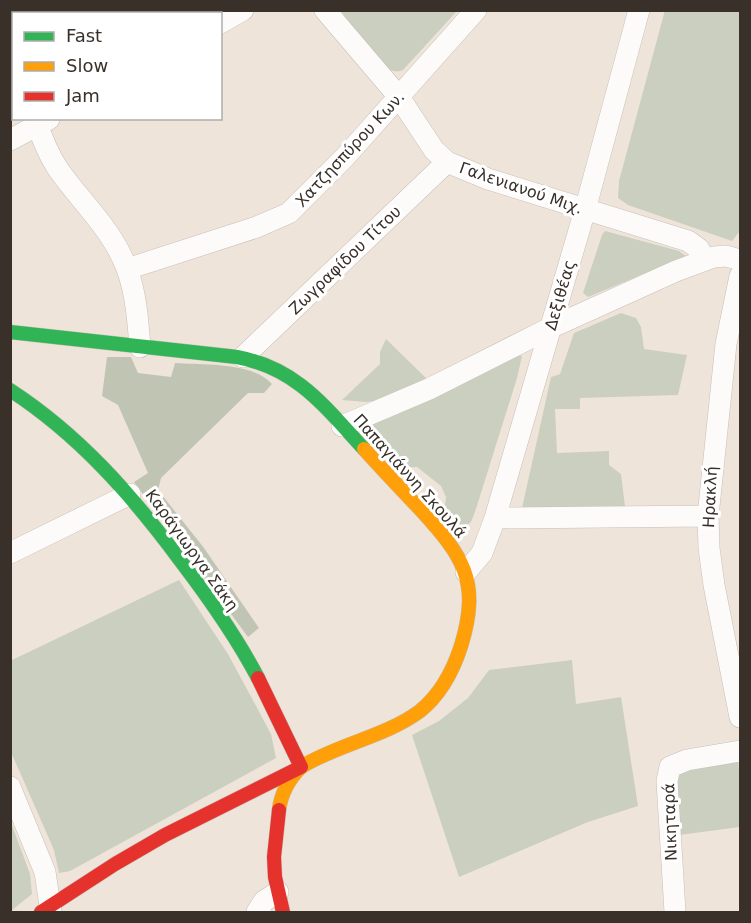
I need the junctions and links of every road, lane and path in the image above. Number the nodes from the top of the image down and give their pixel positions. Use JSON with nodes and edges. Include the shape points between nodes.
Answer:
{"nodes":[{"id":1,"x":243,"y":10,"type":"edge"},
{"id":2,"x":325,"y":10,"type":"edge"},
{"id":3,"x":476,"y":10,"type":"edge"},
{"id":4,"x":639,"y":10,"type":"edge"},
{"id":5,"x":222,"y":22,"type":"edge"},
{"id":6,"x":399,"y":97,"type":"junction"},
{"id":7,"x":41,"y":121,"type":"edge"},
{"id":8,"x":10,"y":140,"type":"edge"},
{"id":9,"x":447,"y":162,"type":"junction"},
{"id":10,"x":585,"y":210,"type":"junction"},
{"id":11,"x":705,"y":260,"type":"junction"},
{"id":12,"x":741,"y":260,"type":"edge"},
{"id":13,"x":127,"y":269,"type":"junction"},
{"id":14,"x":741,"y":276,"type":"edge"},
{"id":15,"x":550,"y":328,"type":"junction"},
{"id":16,"x":10,"y":332,"type":"edge"},
{"id":17,"x":140,"y":346,"type":"junction"},
{"id":18,"x":243,"y":357,"type":"junction"},
{"id":19,"x":10,"y":390,"type":"edge"},
{"id":20,"x":342,"y":426,"type":"junction"},
{"id":21,"x":130,"y":494,"type":"junction"},
{"id":22,"x":708,"y":516,"type":"junction"},
{"id":23,"x":495,"y":518,"type":"junction"},
{"id":24,"x":10,"y":553,"type":"edge"},
{"id":25,"x":466,"y":572,"type":"junction"},
{"id":26,"x":736,"y":677,"type":"edge"},
{"id":27,"x":741,"y":717,"type":"edge"},
{"id":28,"x":741,"y":751,"type":"edge"},
{"id":29,"x":301,"y":767,"type":"junction"},
{"id":30,"x":10,"y":788,"type":"edge"},
{"id":31,"x":278,"y":892,"type":"junction"},
{"id":32,"x":47,"y":910,"type":"edge"},
{"id":33,"x":257,"y":912,"type":"edge"},
{"id":34,"x":283,"y":912,"type":"edge"},
{"id":35,"x":675,"y":912,"type":"edge"}],
"edges":[{"from":1,"to":5,"type":"street"},
{"from":2,"to":6,"type":"street","name":"Γαλενιανού Μιχ."},
{"from":3,"to":6,"type":"street","name":"Χατζησπύρου Κων."},
{"from":4,"to":10,"type":"street","name":"Δεξιθέας"},
{"from":6,"to":9,"type":"street","name":"Γαλενιανού Μιχ.","via":[[434,150]]},
{"from":6,"to":13,"type":"street","name":"Χατζησπύρου Κων.","via":[[289,213]]},
{"from":7,"to":8,"type":"street"},
{"from":7,"to":13,"type":"street","via":[[48,152],[108,233]]},
{"from":9,"to":10,"type":"street","name":"Γαλενιανού Μιχ."},
{"from":9,"to":18,"type":"street","name":"Ζωγραφίδου Τίτου"},
{"from":10,"to":11,"type":"street","name":"Γαλενιανού Μιχ.","via":[[688,241]]},
{"from":10,"to":15,"type":"street","name":"Δεξιθέας"},
{"from":11,"to":12,"type":"street","via":[[726,256]]},
{"from":11,"to":15,"type":"street"},
{"from":13,"to":17,"type":"street"},
{"from":14,"to":22,"type":"street","name":"Ηρακλή","via":[[726,344]]},
{"from":15,"to":20,"type":"street","via":[[429,389]]},
{"from":15,"to":23,"type":"street","name":"Δεξιθέας"},
{"from":16,"to":17,"type":"street","name":"Παπαγιάννη Σκουλά"},
{"from":17,"to":18,"type":"street","name":"Παπαγιάννη Σκουλά"},
{"from":18,"to":20,"type":"street","name":"Παπαγιάννη Σκουλά","via":[[294,377]]},
{"from":19,"to":21,"type":"street","name":"Καράγιωργα Σάκη","via":[[61,426]]},
{"from":20,"to":25,"type":"street","name":"Παπαγιάννη Σκουλά","via":[[451,543]]},
{"from":21,"to":24,"type":"street"},
{"from":21,"to":29,"type":"street","name":"Καράγιωργα Σάκη","via":[[233,636]]},
{"from":22,"to":23,"type":"street"},
{"from":22,"to":26,"type":"street","name":"Ηρακλή","via":[[711,563]]},
{"from":23,"to":25,"type":"street","name":"Δεξιθέας","via":[[482,553]]},
{"from":25,"to":29,"type":"street","name":"Παπαγιάννη Σκουλά","via":[[470,597],[467,623],[447,679],[433,700],[394,725]]},
{"from":26,"to":27,"type":"street","name":"Ηρακλή"},
{"from":28,"to":35,"type":"street","name":"Νικηταρά","via":[[687,760],[670,767],[667,781]]},
{"from":29,"to":31,"type":"street","via":[[281,797],[274,857]]},
{"from":29,"to":32,"type":"street","name":"Παπαγιάννη Σκουλά","via":[[165,835]]},
{"from":30,"to":32,"type":"street","via":[[45,872]]},
{"from":31,"to":33,"type":"street","via":[[264,901]]},
{"from":31,"to":34,"type":"street"}]}
